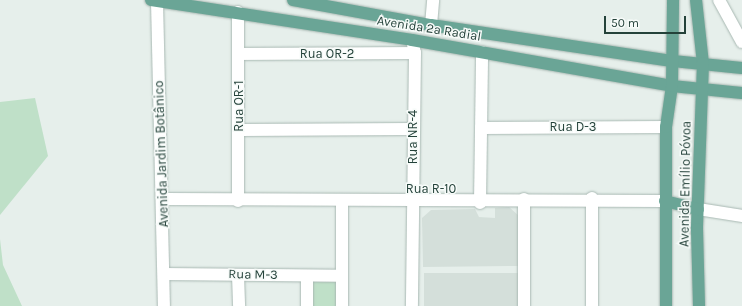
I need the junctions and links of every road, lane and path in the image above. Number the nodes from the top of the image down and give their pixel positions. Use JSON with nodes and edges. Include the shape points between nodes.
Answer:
{"nodes":[{"id":1,"x":293,"y":0,"type":"edge"},
{"id":2,"x":432,"y":0,"type":"edge"},
{"id":3,"x":673,"y":0,"type":"edge"},
{"id":4,"x":696,"y":0,"type":"edge"},
{"id":5,"x":719,"y":0,"type":"edge"},
{"id":6,"x":154,"y":1,"type":"edge"},
{"id":7,"x":238,"y":12,"type":"junction"},
{"id":8,"x":431,"y":25,"type":"junction"},
{"id":9,"x":412,"y":40,"type":"junction"},
{"id":10,"x":742,"y":42,"type":"edge"},
{"id":11,"x":482,"y":52,"type":"junction"},
{"id":12,"x":415,"y":53,"type":"junction"},
{"id":13,"x":239,"y":54,"type":"junction"},
{"id":14,"x":673,"y":61,"type":"junction"},
{"id":15,"x":703,"y":63,"type":"junction"},
{"id":16,"x":742,"y":68,"type":"edge"},
{"id":17,"x":672,"y":86,"type":"junction"},
{"id":18,"x":703,"y":87,"type":"junction"},
{"id":19,"x":742,"y":93,"type":"edge"},
{"id":20,"x":666,"y":127,"type":"junction"},
{"id":21,"x":481,"y":128,"type":"junction"},
{"id":22,"x":412,"y":129,"type":"junction"},
{"id":23,"x":240,"y":130,"type":"junction"},
{"id":24,"x":592,"y":198,"type":"junction"},
{"id":25,"x":164,"y":199,"type":"junction"},
{"id":26,"x":524,"y":199,"type":"junction"},
{"id":27,"x":238,"y":201,"type":"junction"},
{"id":28,"x":666,"y":201,"type":"junction"},
{"id":29,"x":342,"y":202,"type":"junction"},
{"id":30,"x":413,"y":203,"type":"junction"},
{"id":31,"x":480,"y":203,"type":"junction"},
{"id":32,"x":698,"y":209,"type":"junction"},
{"id":33,"x":742,"y":216,"type":"edge"},
{"id":34,"x":164,"y":274,"type":"junction"},
{"id":35,"x":238,"y":275,"type":"junction"},
{"id":36,"x":342,"y":276,"type":"junction"},
{"id":37,"x":307,"y":277,"type":"junction"},
{"id":38,"x":164,"y":306,"type":"edge"},
{"id":39,"x":239,"y":306,"type":"edge"},
{"id":40,"x":307,"y":306,"type":"edge"},
{"id":41,"x":342,"y":306,"type":"edge"},
{"id":42,"x":412,"y":306,"type":"edge"},
{"id":43,"x":524,"y":306,"type":"edge"},
{"id":44,"x":592,"y":306,"type":"edge"},
{"id":45,"x":666,"y":306,"type":"edge"},
{"id":46,"x":699,"y":306,"type":"edge"}],
"edges":[{"from":1,"to":8,"type":"main road","name":"Avenida 2ª Radial"},
{"from":2,"to":8,"type":"street"},
{"from":3,"to":14,"type":"main road","name":"Avenida Emílio Póvoa"},
{"from":4,"to":15,"type":"main road","name":"Avenida Emílio Póvoa"},
{"from":5,"to":10,"type":"street"},
{"from":6,"to":7,"type":"main road","name":"Avenida 2ª Radial"},
{"from":6,"to":25,"type":"street","name":"Avenida Jardim Botânico"},
{"from":7,"to":9,"type":"main road","name":"Avenida 2ª Radial"},
{"from":7,"to":13,"type":"street","name":"Rua OR-1"},
{"from":8,"to":14,"type":"main road","name":"Avenida 2ª Radial"},
{"from":9,"to":11,"type":"main road","name":"Avenida 2ª Radial"},
{"from":9,"to":12,"type":"street","name":"Rua NR-4"},
{"from":11,"to":17,"type":"main road","name":"Avenida 2ª Radial"},
{"from":11,"to":21,"type":"street"},
{"from":12,"to":13,"type":"street","name":"Rua OR-2"},
{"from":12,"to":22,"type":"street","name":"Rua NR-4"},
{"from":13,"to":23,"type":"street","name":"Rua OR-1"},
{"from":14,"to":15,"type":"main road","name":"Avenida 2ª Radial"},
{"from":14,"to":17,"type":"main road","name":"Avenida Emílio Póvoa"},
{"from":15,"to":16,"type":"main road","name":"Avenida 2ª Radial"},
{"from":15,"to":18,"type":"main road","name":"Avenida Emílio Póvoa"},
{"from":17,"to":18,"type":"main road","name":"Avenida 2ª Radial"},
{"from":17,"to":20,"type":"main road","name":"Avenida Emílio Póvoa"},
{"from":18,"to":19,"type":"main road","name":"Avenida 2ª Radial"},
{"from":18,"to":32,"type":"main road","name":"Avenida Emílio Póvoa"},
{"from":20,"to":21,"type":"street","name":"Rua D-3"},
{"from":20,"to":28,"type":"main road","name":"Avenida Emílio Póvoa"},
{"from":21,"to":31,"type":"street"},
{"from":22,"to":23,"type":"street"},
{"from":22,"to":30,"type":"street","name":"Rua NR-4"},
{"from":23,"to":27,"type":"street","name":"Rua OR-1"},
{"from":24,"to":26,"type":"street","name":"Rua R-10"},
{"from":24,"to":28,"type":"street","name":"Rua R-10"},
{"from":24,"to":44,"type":"street"},
{"from":25,"to":27,"type":"street","name":"Rua R-10"},
{"from":25,"to":34,"type":"street","name":"Avenida Jardim Botânico"},
{"from":26,"to":31,"type":"street","name":"Rua R-10"},
{"from":26,"to":43,"type":"street"},
{"from":27,"to":29,"type":"street","name":"Rua R-10"},
{"from":28,"to":32,"type":"main road","name":"Rua R-10"},
{"from":28,"to":45,"type":"main road","name":"Avenida Emílio Póvoa"},
{"from":29,"to":30,"type":"street","name":"Rua R-10"},
{"from":29,"to":36,"type":"street"},
{"from":30,"to":31,"type":"street","name":"Rua R-10"},
{"from":30,"to":42,"type":"street","name":"Rua NR-4"},
{"from":32,"to":33,"type":"street"},
{"from":32,"to":46,"type":"main road","name":"Avenida Emílio Póvoa"},
{"from":34,"to":35,"type":"street","name":"Rua M-3"},
{"from":34,"to":38,"type":"street","name":"Avenida Jardim Botânico"},
{"from":35,"to":37,"type":"street","name":"Rua M-3"},
{"from":35,"to":39,"type":"street"},
{"from":36,"to":37,"type":"street","name":"Rua M-3"},
{"from":36,"to":41,"type":"street"},
{"from":37,"to":40,"type":"street"}]}
